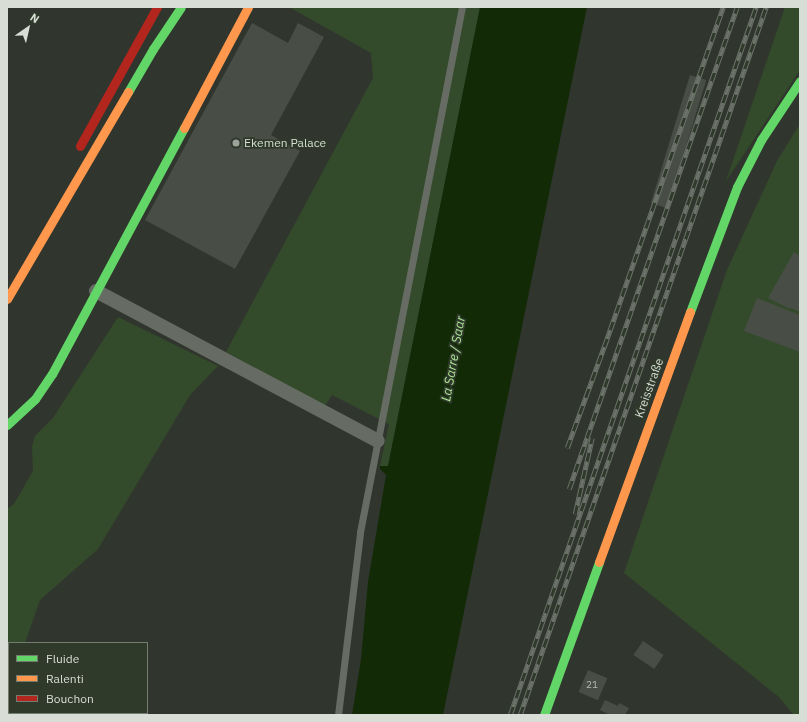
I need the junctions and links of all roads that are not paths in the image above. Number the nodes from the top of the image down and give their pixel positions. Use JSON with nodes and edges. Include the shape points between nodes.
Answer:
{"nodes":[{"id":1,"x":156,"y":7,"type":"edge"},
{"id":2,"x":181,"y":7,"type":"edge"},
{"id":3,"x":248,"y":7,"type":"edge"},
{"id":4,"x":462,"y":7,"type":"edge"},
{"id":5,"x":800,"y":81,"type":"edge"},
{"id":6,"x":76,"y":152,"type":"dead end"},
{"id":7,"x":96,"y":291,"type":"junction"},
{"id":8,"x":7,"y":299,"type":"edge"},
{"id":9,"x":7,"y":426,"type":"edge"},
{"id":10,"x":378,"y":441,"type":"junction"},
{"id":11,"x":338,"y":715,"type":"edge"},
{"id":12,"x":544,"y":715,"type":"edge"}],
"edges":[{"from":1,"to":6,"type":"main road"},
{"from":2,"to":8,"type":"main road","via":[[149,56]]},
{"from":3,"to":7,"type":"main road"},
{"from":4,"to":10,"type":"lane"},
{"from":5,"to":12,"type":"main road","name":"Kreisstraße","via":[[761,140],[737,187],[680,337]]},
{"from":7,"to":9,"type":"main road","via":[[52,374],[35,399]]},
{"from":7,"to":10,"type":"street"},
{"from":10,"to":11,"type":"lane","via":[[354,578]]}]}
